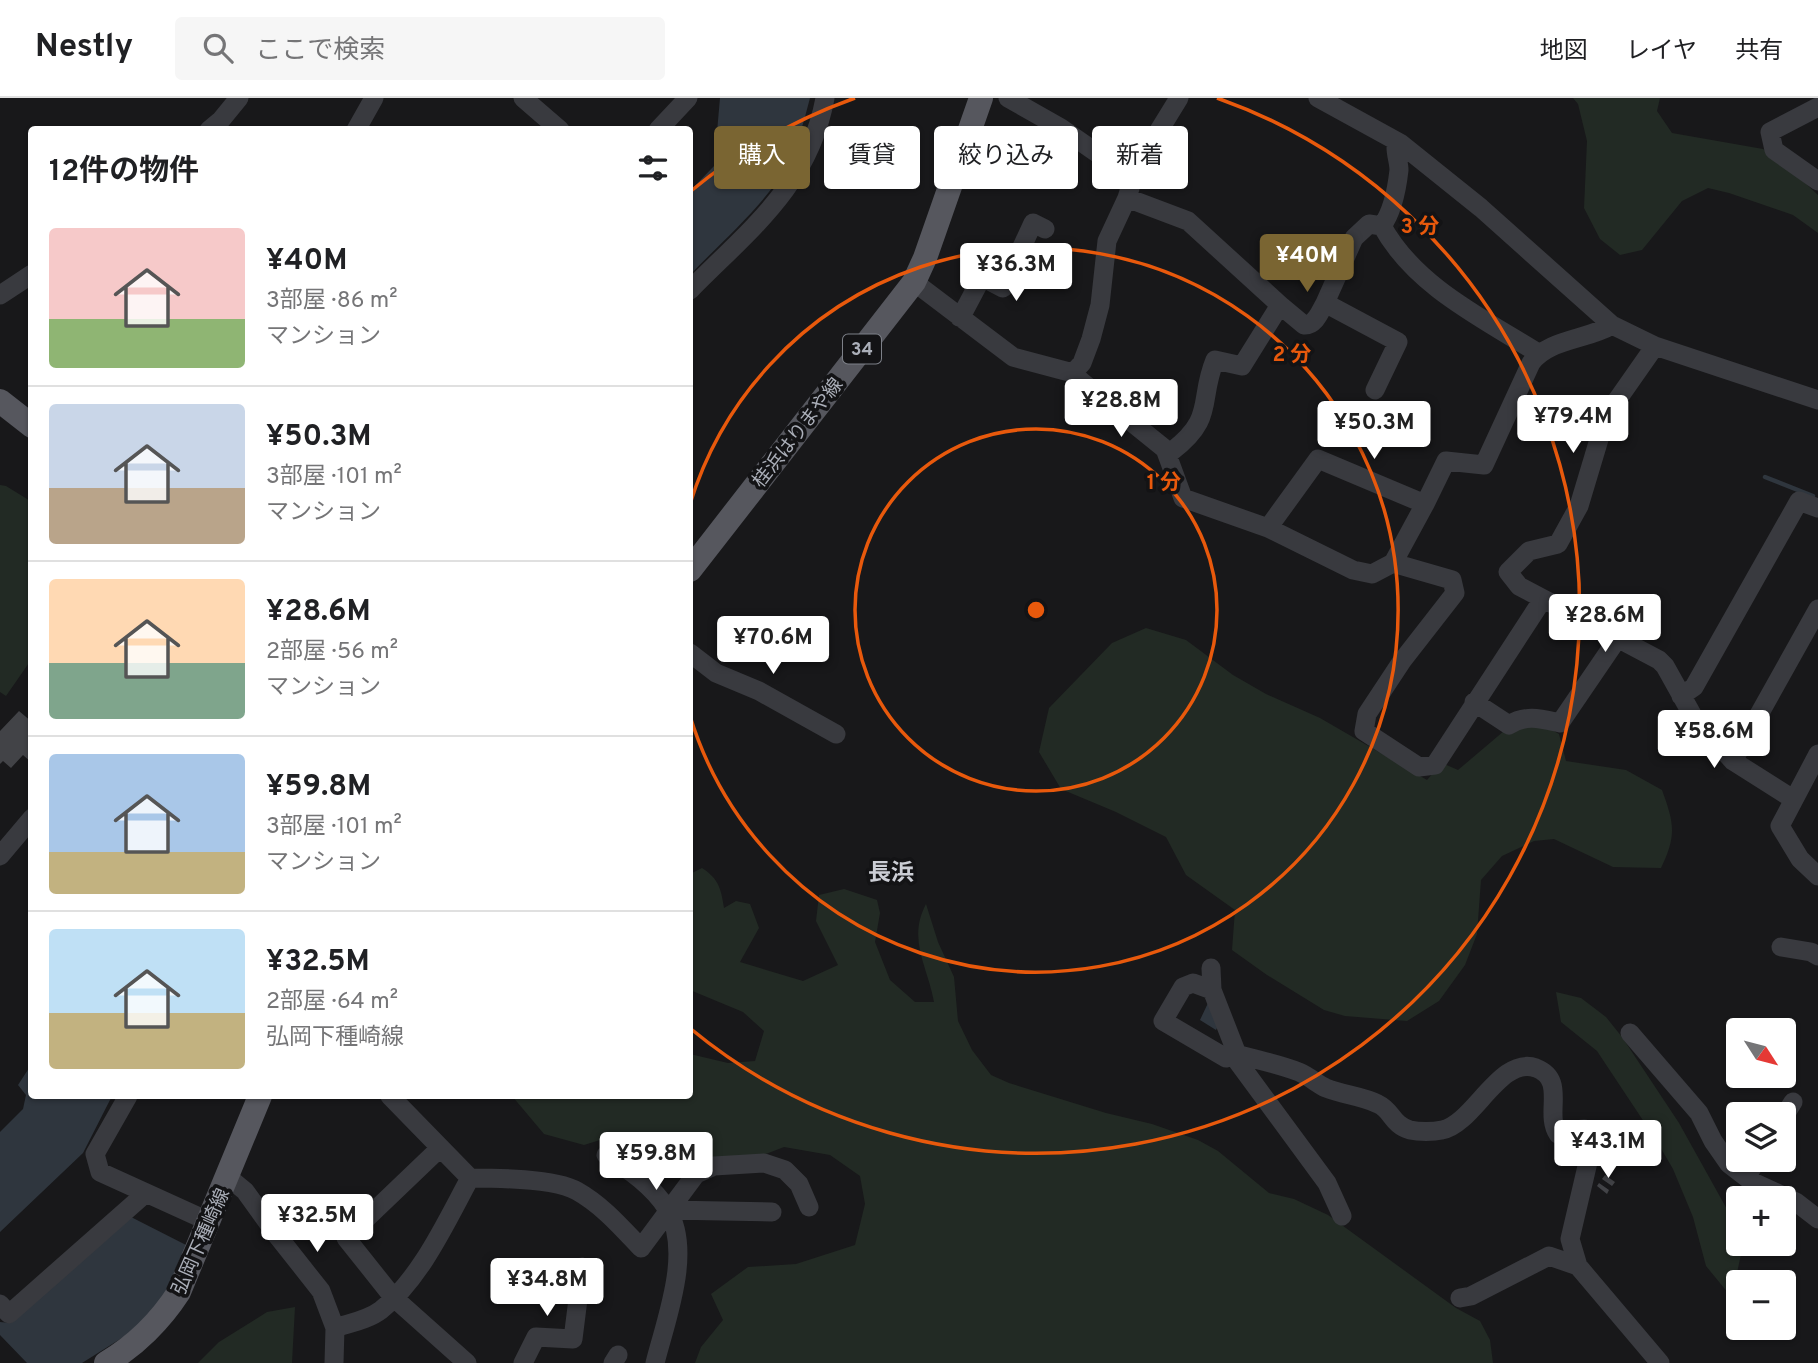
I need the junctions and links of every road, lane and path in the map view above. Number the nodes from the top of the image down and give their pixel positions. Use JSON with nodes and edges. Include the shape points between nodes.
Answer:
{"nodes":[{"id":1,"x":239,"y":98,"type":"edge"},
{"id":2,"x":374,"y":98,"type":"edge"},
{"id":3,"x":523,"y":98,"type":"edge"},
{"id":4,"x":688,"y":98,"type":"edge"},
{"id":5,"x":825,"y":98,"type":"edge"},
{"id":6,"x":981,"y":98,"type":"edge"},
{"id":7,"x":1008,"y":98,"type":"edge"},
{"id":8,"x":1179,"y":98,"type":"edge"},
{"id":9,"x":1318,"y":98,"type":"edge"},
{"id":10,"x":1818,"y":107,"type":"edge"},
{"id":11,"x":214,"y":126,"type":"edge"},
{"id":12,"x":358,"y":126,"type":"edge"},
{"id":13,"x":555,"y":126,"type":"edge"},
{"id":14,"x":662,"y":126,"type":"edge"},
{"id":15,"x":1162,"y":126,"type":"edge"},
{"id":16,"x":1400,"y":143,"type":"junction"},
{"id":17,"x":1092,"y":149,"type":"edge"},
{"id":18,"x":1818,"y":181,"type":"edge"},
{"id":19,"x":1130,"y":189,"type":"edge"},
{"id":20,"x":1127,"y":198,"type":"junction"},
{"id":21,"x":1382,"y":226,"type":"junction"},
{"id":22,"x":1045,"y":229,"type":"dead end"},
{"id":23,"x":28,"y":277,"type":"edge"},
{"id":24,"x":914,"y":282,"type":"junction"},
{"id":25,"x":693,"y":287,"type":"edge"},
{"id":26,"x":0,"y":295,"type":"edge"},
{"id":27,"x":1325,"y":303,"type":"junction"},
{"id":28,"x":1280,"y":304,"type":"junction"},
{"id":29,"x":958,"y":317,"type":"junction"},
{"id":30,"x":1612,"y":325,"type":"junction"},
{"id":31,"x":1655,"y":346,"type":"junction"},
{"id":32,"x":1538,"y":352,"type":"junction"},
{"id":33,"x":1073,"y":373,"type":"junction"},
{"id":34,"x":1375,"y":390,"type":"dead end"},
{"id":35,"x":1818,"y":400,"type":"edge"},
{"id":36,"x":0,"y":401,"type":"edge"},
{"id":37,"x":28,"y":421,"type":"edge"},
{"id":38,"x":1165,"y":449,"type":"junction"},
{"id":39,"x":1425,"y":504,"type":"junction"},
{"id":40,"x":1818,"y":508,"type":"edge"},
{"id":41,"x":1268,"y":528,"type":"junction"},
{"id":42,"x":1393,"y":562,"type":"junction"},
{"id":43,"x":693,"y":566,"type":"edge"},
{"id":44,"x":1543,"y":599,"type":"junction"},
{"id":45,"x":1818,"y":609,"type":"edge"},
{"id":46,"x":1618,"y":638,"type":"junction"},
{"id":47,"x":693,"y":655,"type":"edge"},
{"id":48,"x":1681,"y":696,"type":"junction"},
{"id":49,"x":1474,"y":702,"type":"junction"},
{"id":50,"x":835,"y":734,"type":"dead end"},
{"id":51,"x":1818,"y":754,"type":"edge"},
{"id":52,"x":1733,"y":761,"type":"junction"},
{"id":53,"x":1793,"y":799,"type":"junction"},
{"id":54,"x":28,"y":823,"type":"edge"},
{"id":55,"x":0,"y":856,"type":"edge"},
{"id":56,"x":1818,"y":876,"type":"edge"},
{"id":57,"x":1782,"y":947,"type":"dead end"},
{"id":58,"x":1818,"y":956,"type":"edge"},
{"id":59,"x":1211,"y":968,"type":"dead end"},
{"id":60,"x":1212,"y":990,"type":"junction"},
{"id":61,"x":1630,"y":1033,"type":"dead end"},
{"id":62,"x":1237,"y":1054,"type":"junction"},
{"id":63,"x":126,"y":1099,"type":"edge"},
{"id":64,"x":259,"y":1099,"type":"edge"},
{"id":65,"x":393,"y":1099,"type":"edge"},
{"id":66,"x":439,"y":1149,"type":"junction"},
{"id":67,"x":607,"y":1155,"type":"dead end"},
{"id":68,"x":1749,"y":1172,"type":"edge"},
{"id":69,"x":229,"y":1177,"type":"junction"},
{"id":70,"x":1746,"y":1177,"type":"junction"},
{"id":71,"x":470,"y":1178,"type":"junction"},
{"id":72,"x":146,"y":1193,"type":"junction"},
{"id":73,"x":809,"y":1207,"type":"dead end"},
{"id":74,"x":668,"y":1210,"type":"junction"},
{"id":75,"x":772,"y":1212,"type":"dead end"},
{"id":76,"x":1342,"y":1216,"type":"dead end"},
{"id":77,"x":1818,"y":1219,"type":"edge"},
{"id":78,"x":210,"y":1222,"type":"junction"},
{"id":79,"x":1578,"y":1266,"type":"junction"},
{"id":80,"x":582,"y":1267,"type":"dead end"},
{"id":81,"x":393,"y":1297,"type":"junction"},
{"id":82,"x":1460,"y":1298,"type":"dead end"},
{"id":83,"x":0,"y":1304,"type":"edge"},
{"id":84,"x":335,"y":1328,"type":"junction"},
{"id":85,"x":106,"y":1363,"type":"edge"},
{"id":86,"x":334,"y":1363,"type":"edge"},
{"id":87,"x":467,"y":1363,"type":"edge"},
{"id":88,"x":523,"y":1363,"type":"edge"},
{"id":89,"x":655,"y":1363,"type":"edge"},
{"id":90,"x":1660,"y":1363,"type":"edge"}],
"edges":[{"from":1,"to":11,"type":"street"},
{"from":2,"to":12,"type":"street"},
{"from":3,"to":13,"type":"street"},
{"from":4,"to":14,"type":"street"},
{"from":5,"to":25,"type":"street","via":[[812,145],[784,194]]},
{"from":6,"to":24,"type":"main road","name":"桂浜はりまや線","number":"34"},
{"from":7,"to":17,"type":"street"},
{"from":8,"to":15,"type":"street"},
{"from":9,"to":16,"type":"street"},
{"from":10,"to":18,"type":"street","via":[[1770,132],[1774,150]]},
{"from":16,"to":21,"type":"street","via":[[1396,148],[1399,168]]},
{"from":16,"to":30,"type":"street"},
{"from":19,"to":20,"type":"street"},
{"from":20,"to":28,"type":"street","via":[[1188,221]]},
{"from":20,"to":33,"type":"street","via":[[1107,241],[1100,306],[1091,339]]},
{"from":21,"to":27,"type":"street","via":[[1369,224],[1354,238]]},
{"from":21,"to":32,"type":"street","via":[[1421,276]]},
{"from":22,"to":29,"type":"street","via":[[1033,223],[1003,288],[982,277]]},
{"from":23,"to":26,"type":"street"},
{"from":24,"to":29,"type":"street"},
{"from":24,"to":43,"type":"main road","name":"桂浜はりまや線","number":"34"},
{"from":27,"to":28,"type":"street","via":[[1309,326]]},
{"from":27,"to":34,"type":"street","via":[[1398,342]]},
{"from":28,"to":38,"type":"street","via":[[1242,366],[1215,360],[1200,422],[1171,452]]},
{"from":29,"to":33,"type":"street","via":[[1013,357]]},
{"from":30,"to":31,"type":"street"},
{"from":30,"to":32,"type":"street"},
{"from":31,"to":35,"type":"street"},
{"from":31,"to":44,"type":"street","via":[[1606,416],[1579,506],[1558,544],[1530,551],[1508,572],[1519,586]]},
{"from":32,"to":39,"type":"street","via":[[1484,465],[1446,461]]},
{"from":33,"to":38,"type":"street"},
{"from":36,"to":37,"type":"main road"},
{"from":38,"to":41,"type":"street","via":[[1183,498]]},
{"from":39,"to":41,"type":"street","via":[[1318,459]]},
{"from":39,"to":42,"type":"street"},
{"from":40,"to":48,"type":"street","via":[[1799,501],[1694,687]]},
{"from":41,"to":42,"type":"street","via":[[1353,570],[1372,574]]},
{"from":42,"to":49,"type":"street","via":[[1452,580],[1455,593],[1367,714],[1364,731],[1419,767],[1435,765]]},
{"from":44,"to":46,"type":"street"},
{"from":44,"to":49,"type":"street"},
{"from":45,"to":52,"type":"street"},
{"from":46,"to":48,"type":"street","via":[[1659,660]]},
{"from":46,"to":49,"type":"street","via":[[1560,723],[1537,717],[1509,724]]},
{"from":47,"to":50,"type":"street","via":[[716,673],[759,691]]},
{"from":48,"to":52,"type":"street","via":[[1694,718]]},
{"from":51,"to":53,"type":"street"},
{"from":52,"to":53,"type":"street"},
{"from":53,"to":56,"type":"street","via":[[1780,826],[1800,859]]},
{"from":54,"to":55,"type":"street"},
{"from":57,"to":58,"type":"street"},
{"from":59,"to":60,"type":"street"},
{"from":60,"to":62,"type":"street"},
{"from":60,"to":62,"type":"street","via":[[1193,983],[1183,987],[1163,1021],[1226,1058]]},
{"from":61,"to":70,"type":"street","via":[[1699,1113],[1729,1164]]},
{"from":62,"to":76,"type":"street","via":[[1238,1062],[1327,1183]]},
{"from":62,"to":79,"type":"street","via":[[1379,1104],[1396,1124],[1412,1130],[1454,1126],[1515,1068],[1534,1067],[1548,1075],[1554,1087],[1558,1134],[1584,1129],[1592,1145],[1570,1239]]},
{"from":63,"to":72,"type":"street","via":[[95,1154],[100,1172]]},
{"from":64,"to":69,"type":"main road","name":"弘岡下種崎線"},
{"from":65,"to":66,"type":"street"},
{"from":66,"to":71,"type":"street"},
{"from":66,"to":81,"type":"street","via":[[346,1238]]},
{"from":67,"to":74,"type":"street","via":[[639,1179]]},
{"from":68,"to":70,"type":"street"},
{"from":69,"to":78,"type":"main road","name":"弘岡下種崎線"},
{"from":69,"to":84,"type":"street","via":[[245,1191],[321,1291]]},
{"from":70,"to":77,"type":"street","via":[[1796,1202]]},
{"from":71,"to":74,"type":"street","via":[[553,1183],[576,1190],[612,1216],[641,1248]]},
{"from":71,"to":81,"type":"street","via":[[424,1261]]},
{"from":72,"to":78,"type":"street"},
{"from":72,"to":83,"type":"street","via":[[9,1314]]},
{"from":73,"to":74,"type":"street","via":[[799,1184],[785,1170],[764,1163],[714,1166],[696,1174]]},
{"from":74,"to":75,"type":"street"},
{"from":74,"to":89,"type":"street","via":[[679,1259]]},
{"from":78,"to":85,"type":"main road","name":"弘岡下種崎線","via":[[164,1315]]},
{"from":79,"to":82,"type":"street","via":[[1549,1256]]},
{"from":79,"to":90,"type":"street"},
{"from":80,"to":88,"type":"street","via":[[573,1339],[536,1337]]},
{"from":81,"to":84,"type":"street","via":[[379,1311]]},
{"from":81,"to":87,"type":"street"},
{"from":84,"to":86,"type":"street"}]}
